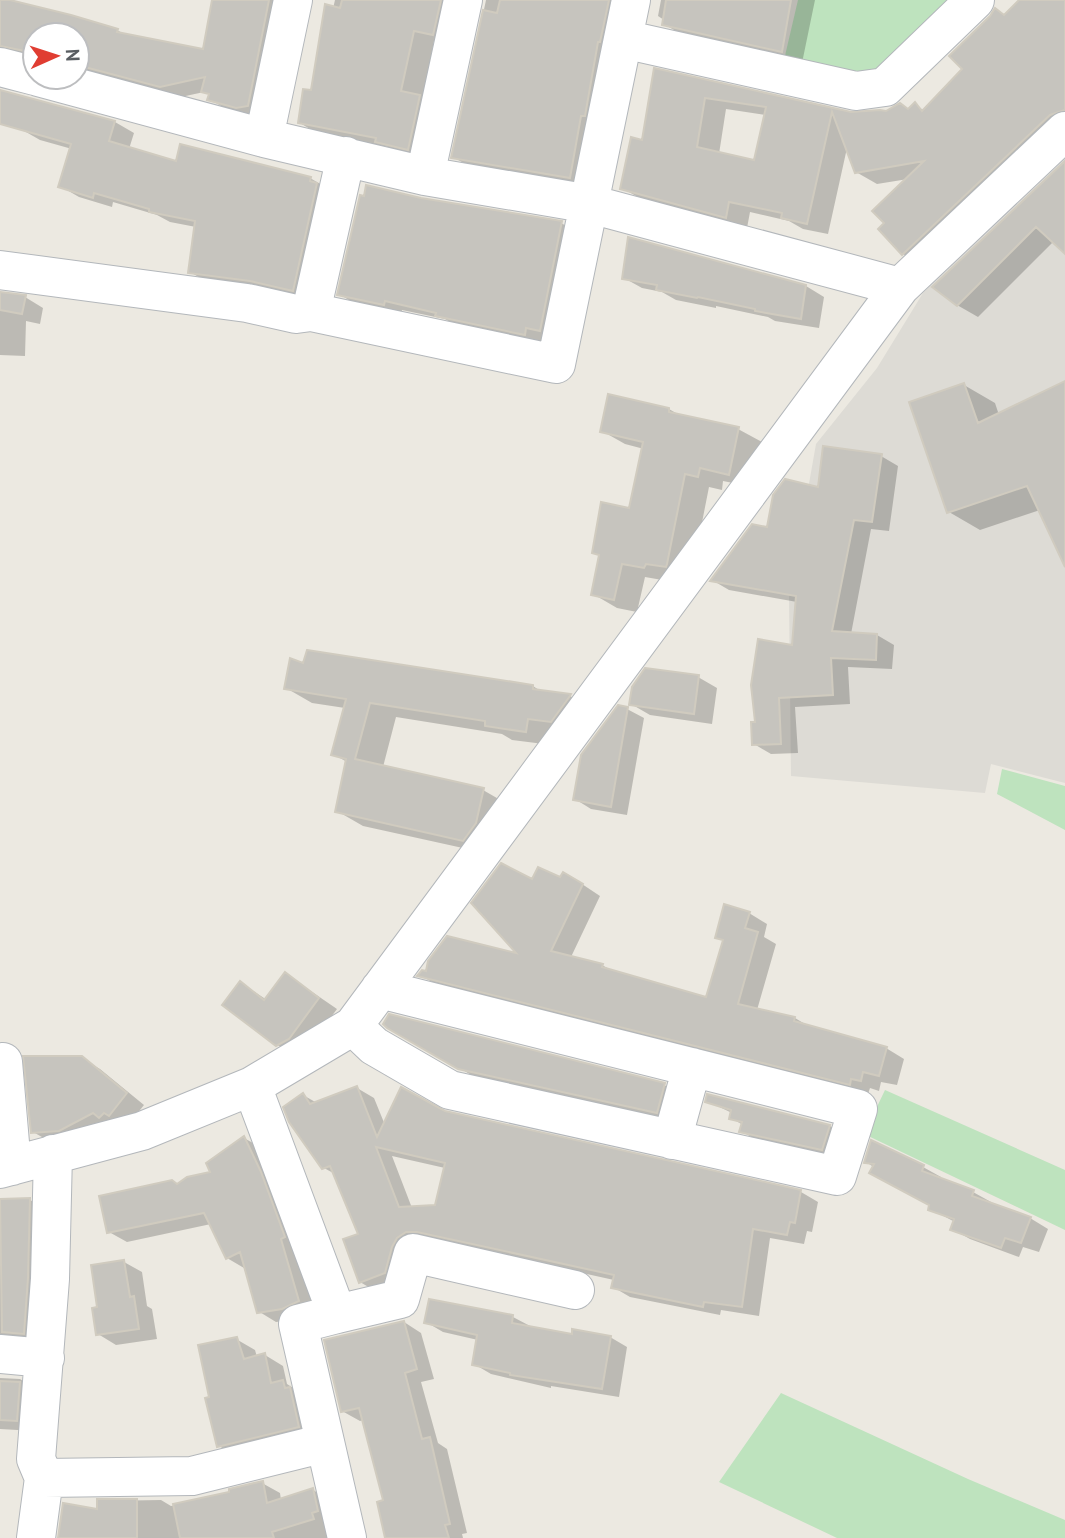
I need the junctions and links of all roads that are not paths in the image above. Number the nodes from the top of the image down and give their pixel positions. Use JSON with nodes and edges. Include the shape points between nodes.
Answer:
{"nodes":[{"id":1,"x":293,"y":0,"type":"edge"},
{"id":2,"x":463,"y":0,"type":"edge"},
{"id":3,"x":631,"y":0,"type":"edge"},
{"id":4,"x":975,"y":0,"type":"edge"},
{"id":5,"x":623,"y":39,"type":"junction"},
{"id":6,"x":0,"y":66,"type":"edge"},
{"id":7,"x":21,"y":72,"type":"edge"},
{"id":8,"x":89,"y":91,"type":"edge"},
{"id":9,"x":1065,"y":131,"type":"edge"},
{"id":10,"x":264,"y":138,"type":"junction"},
{"id":11,"x":346,"y":156,"type":"junction"},
{"id":12,"x":425,"y":176,"type":"junction"},
{"id":13,"x":590,"y":204,"type":"junction"},
{"id":14,"x":0,"y":270,"type":"edge"},
{"id":15,"x":900,"y":287,"type":"junction"},
{"id":16,"x":311,"y":312,"type":"junction"},
{"id":17,"x":380,"y":989,"type":"junction"},
{"id":18,"x":353,"y":1026,"type":"junction"},
{"id":19,"x":3,"y":1062,"type":"dead end"},
{"id":20,"x":692,"y":1067,"type":"junction"},
{"id":21,"x":252,"y":1086,"type":"junction"},
{"id":22,"x":672,"y":1140,"type":"junction"},
{"id":23,"x":53,"y":1154,"type":"junction"},
{"id":24,"x":6,"y":1167,"type":"edge"},
{"id":25,"x":575,"y":1290,"type":"dead end"},
{"id":26,"x":337,"y":1314,"type":"junction"},
{"id":27,"x":0,"y":1354,"type":"edge"},
{"id":28,"x":45,"y":1358,"type":"junction"},
{"id":29,"x":325,"y":1443,"type":"junction"},
{"id":30,"x":44,"y":1478,"type":"junction"},
{"id":31,"x":36,"y":1538,"type":"edge"},
{"id":32,"x":347,"y":1538,"type":"edge"}],
"edges":[{"from":1,"to":10,"type":"street"},
{"from":2,"to":12,"type":"street"},
{"from":3,"to":5,"type":"street"},
{"from":4,"to":5,"type":"street","via":[[885,88],[856,91]]},
{"from":5,"to":13,"type":"street"},
{"from":6,"to":7,"type":"street"},
{"from":8,"to":10,"type":"street"},
{"from":9,"to":15,"type":"street"},
{"from":10,"to":11,"type":"street"},
{"from":11,"to":12,"type":"street"},
{"from":11,"to":16,"type":"street"},
{"from":12,"to":13,"type":"street"},
{"from":13,"to":15,"type":"street"},
{"from":13,"to":16,"type":"street","via":[[556,364]]},
{"from":14,"to":16,"type":"street","via":[[247,303],[296,314]]},
{"from":15,"to":17,"type":"street"},
{"from":17,"to":18,"type":"street"},
{"from":17,"to":20,"type":"street"},
{"from":18,"to":21,"type":"street"},
{"from":18,"to":22,"type":"street","via":[[374,1046],[450,1090]]},
{"from":19,"to":24,"type":"street"},
{"from":20,"to":22,"type":"street"},
{"from":20,"to":22,"type":"street","via":[[858,1109],[837,1176]]},
{"from":21,"to":23,"type":"street","via":[[142,1131]]},
{"from":21,"to":26,"type":"street"},
{"from":23,"to":24,"type":"street"},
{"from":23,"to":28,"type":"street"},
{"from":25,"to":26,"type":"street","via":[[413,1253],[400,1299]]},
{"from":26,"to":29,"type":"street","via":[[298,1324]]},
{"from":27,"to":28,"type":"street"},
{"from":28,"to":30,"type":"street","via":[[36,1460]]},
{"from":29,"to":30,"type":"street","via":[[192,1476]]},
{"from":29,"to":32,"type":"street"},
{"from":30,"to":31,"type":"street"}]}
